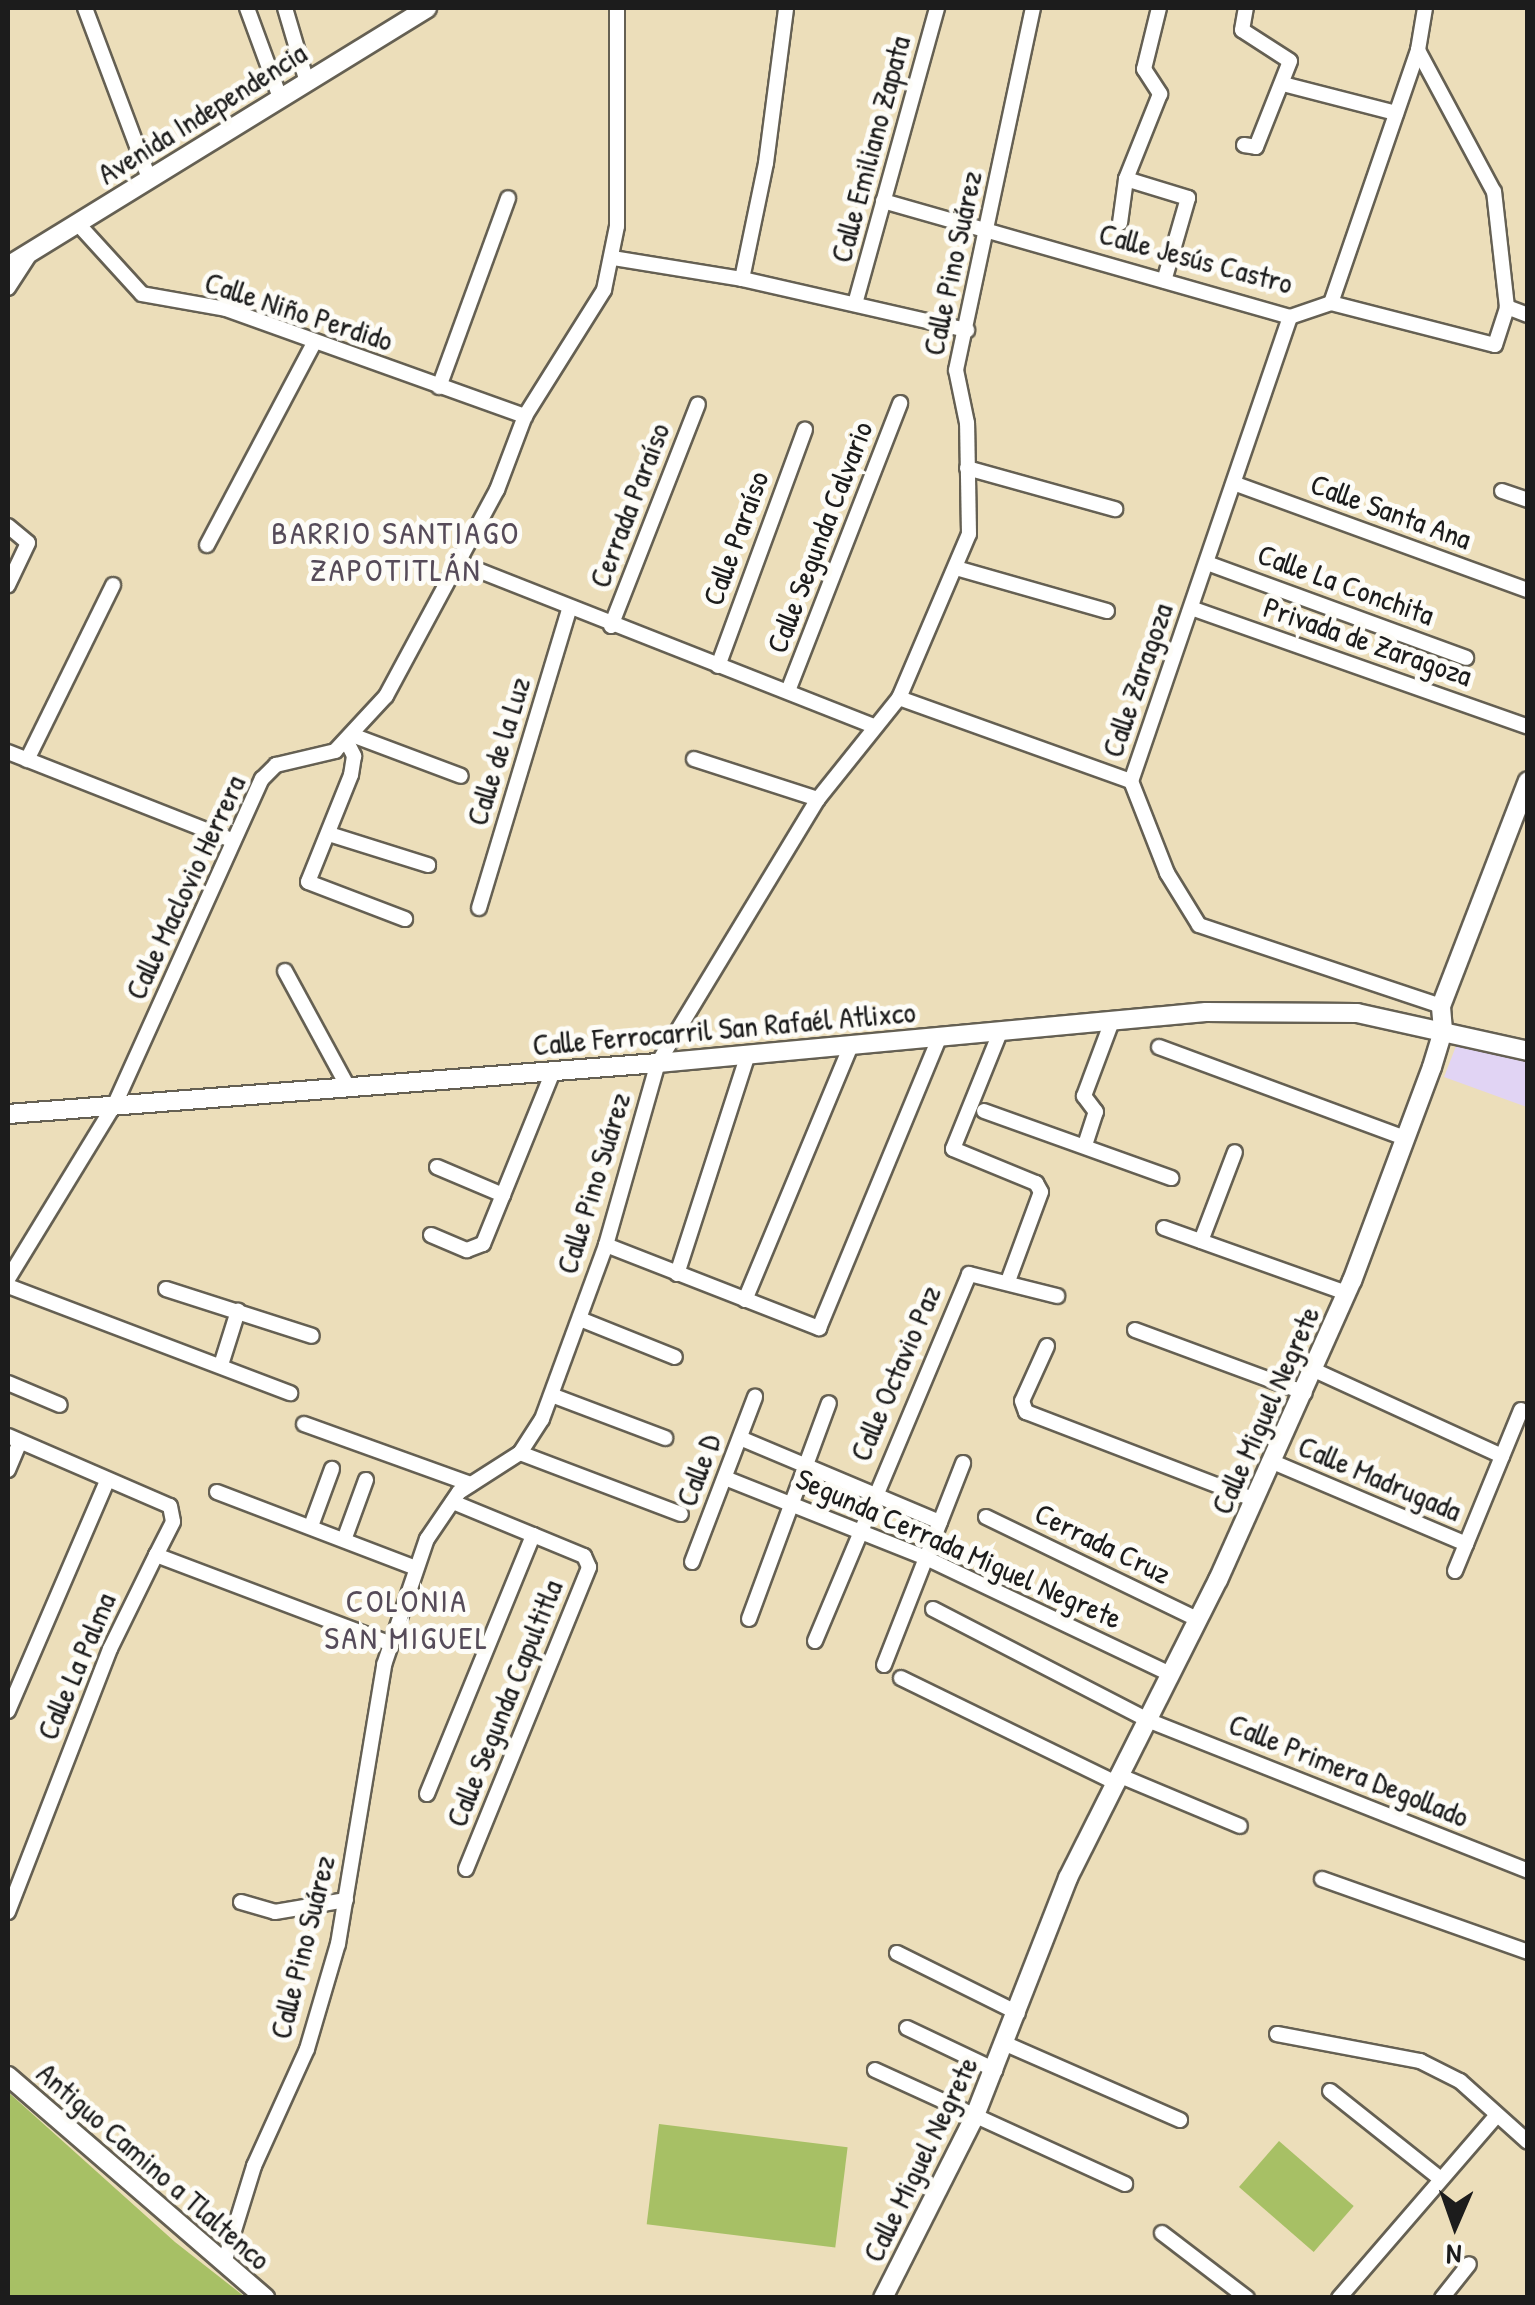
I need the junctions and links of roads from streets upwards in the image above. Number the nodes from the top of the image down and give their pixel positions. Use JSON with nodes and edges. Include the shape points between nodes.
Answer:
{"nodes":[{"id":1,"x":85,"y":8,"type":"edge"},
{"id":2,"x":248,"y":8,"type":"edge"},
{"id":3,"x":285,"y":8,"type":"edge"},
{"id":4,"x":426,"y":8,"type":"edge"},
{"id":5,"x":618,"y":8,"type":"edge"},
{"id":6,"x":786,"y":8,"type":"edge"},
{"id":7,"x":938,"y":8,"type":"edge"},
{"id":8,"x":1033,"y":8,"type":"edge"},
{"id":9,"x":1159,"y":8,"type":"edge"},
{"id":10,"x":1246,"y":8,"type":"edge"},
{"id":11,"x":1426,"y":8,"type":"edge"},
{"id":12,"x":1418,"y":50,"type":"junction"},
{"id":13,"x":306,"y":78,"type":"junction"},
{"id":14,"x":1283,"y":84,"type":"junction"},
{"id":15,"x":279,"y":95,"type":"junction"},
{"id":16,"x":1396,"y":113,"type":"junction"},
{"id":17,"x":1244,"y":144,"type":"dead end"},
{"id":18,"x":148,"y":176,"type":"junction"},
{"id":19,"x":1126,"y":179,"type":"junction"},
{"id":20,"x":508,"y":198,"type":"dead end"},
{"id":21,"x":883,"y":201,"type":"junction"},
{"id":22,"x":1120,"y":223,"type":"dead end"},
{"id":23,"x":79,"y":226,"type":"junction"},
{"id":24,"x":986,"y":229,"type":"junction"},
{"id":25,"x":28,"y":257,"type":"junction"},
{"id":26,"x":613,"y":258,"type":"junction"},
{"id":27,"x":8,"y":266,"type":"edge"},
{"id":28,"x":742,"y":279,"type":"junction"},
{"id":29,"x":1164,"y":281,"type":"junction"},
{"id":30,"x":8,"y":288,"type":"edge"},
{"id":31,"x":1331,"y":302,"type":"junction"},
{"id":32,"x":855,"y":304,"type":"junction"},
{"id":33,"x":1507,"y":306,"type":"junction"},
{"id":34,"x":1528,"y":315,"type":"edge"},
{"id":35,"x":1290,"y":317,"type":"junction"},
{"id":36,"x":967,"y":330,"type":"junction"},
{"id":37,"x":314,"y":342,"type":"junction"},
{"id":38,"x":438,"y":387,"type":"junction"},
{"id":39,"x":900,"y":403,"type":"dead end"},
{"id":40,"x":698,"y":404,"type":"dead end"},
{"id":41,"x":525,"y":416,"type":"junction"},
{"id":42,"x":805,"y":430,"type":"dead end"},
{"id":43,"x":967,"y":468,"type":"junction"},
{"id":44,"x":1236,"y":484,"type":"junction"},
{"id":45,"x":1502,"y":491,"type":"dead end"},
{"id":46,"x":1528,"y":500,"type":"edge"},
{"id":47,"x":1115,"y":510,"type":"dead end"},
{"id":48,"x":8,"y":526,"type":"edge"},
{"id":49,"x":207,"y":545,"type":"dead end"},
{"id":50,"x":1207,"y":562,"type":"junction"},
{"id":51,"x":460,"y":563,"type":"junction"},
{"id":52,"x":956,"y":568,"type":"junction"},
{"id":53,"x":113,"y":585,"type":"dead end"},
{"id":54,"x":8,"y":586,"type":"edge"},
{"id":55,"x":1528,"y":590,"type":"edge"},
{"id":56,"x":1190,"y":608,"type":"junction"},
{"id":57,"x":569,"y":609,"type":"junction"},
{"id":58,"x":1106,"y":612,"type":"dead end"},
{"id":59,"x":612,"y":626,"type":"junction"},
{"id":60,"x":1466,"y":658,"type":"dead end"},
{"id":61,"x":718,"y":666,"type":"junction"},
{"id":62,"x":788,"y":691,"type":"junction"},
{"id":63,"x":898,"y":698,"type":"junction"},
{"id":64,"x":874,"y":726,"type":"junction"},
{"id":65,"x":1528,"y":727,"type":"edge"},
{"id":66,"x":350,"y":738,"type":"junction"},
{"id":67,"x":8,"y":752,"type":"edge"},
{"id":68,"x":694,"y":759,"type":"dead end"},
{"id":69,"x":27,"y":760,"type":"junction"},
{"id":70,"x":461,"y":776,"type":"dead end"},
{"id":71,"x":1132,"y":781,"type":"junction"},
{"id":72,"x":1528,"y":781,"type":"edge"},
{"id":73,"x":818,"y":799,"type":"junction"},
{"id":74,"x":329,"y":834,"type":"junction"},
{"id":75,"x":231,"y":840,"type":"junction"},
{"id":76,"x":428,"y":865,"type":"dead end"},
{"id":77,"x":480,"y":908,"type":"dead end"},
{"id":78,"x":405,"y":918,"type":"dead end"},
{"id":79,"x":285,"y":970,"type":"dead end"},
{"id":80,"x":1441,"y":1006,"type":"junction"},
{"id":81,"x":1112,"y":1021,"type":"junction"},
{"id":82,"x":1000,"y":1030,"type":"junction"},
{"id":83,"x":1443,"y":1030,"type":"junction"},
{"id":84,"x":940,"y":1036,"type":"junction"},
{"id":85,"x":850,"y":1044,"type":"junction"},
{"id":86,"x":1159,"y":1048,"type":"dead end"},
{"id":87,"x":1528,"y":1051,"type":"edge"},
{"id":88,"x":748,"y":1054,"type":"junction"},
{"id":89,"x":658,"y":1063,"type":"junction"},
{"id":90,"x":554,"y":1072,"type":"junction"},
{"id":91,"x":348,"y":1087,"type":"junction"},
{"id":92,"x":114,"y":1104,"type":"junction"},
{"id":93,"x":984,"y":1111,"type":"dead end"},
{"id":94,"x":8,"y":1114,"type":"edge"},
{"id":95,"x":1404,"y":1138,"type":"junction"},
{"id":96,"x":1084,"y":1145,"type":"junction"},
{"id":97,"x":1236,"y":1152,"type":"dead end"},
{"id":98,"x":437,"y":1167,"type":"dead end"},
{"id":99,"x":1171,"y":1178,"type":"dead end"},
{"id":100,"x":503,"y":1195,"type":"junction"},
{"id":101,"x":1164,"y":1228,"type":"dead end"},
{"id":102,"x":431,"y":1235,"type":"dead end"},
{"id":103,"x":1200,"y":1241,"type":"junction"},
{"id":104,"x":606,"y":1244,"type":"junction"},
{"id":105,"x":676,"y":1274,"type":"junction"},
{"id":106,"x":1008,"y":1280,"type":"junction"},
{"id":107,"x":8,"y":1282,"type":"edge"},
{"id":108,"x":166,"y":1289,"type":"dead end"},
{"id":109,"x":1346,"y":1293,"type":"junction"},
{"id":110,"x":1057,"y":1296,"type":"dead end"},
{"id":111,"x":745,"y":1300,"type":"junction"},
{"id":112,"x":238,"y":1311,"type":"junction"},
{"id":113,"x":580,"y":1319,"type":"junction"},
{"id":114,"x":1136,"y":1330,"type":"dead end"},
{"id":115,"x":312,"y":1336,"type":"dead end"},
{"id":116,"x":1048,"y":1346,"type":"dead end"},
{"id":117,"x":675,"y":1357,"type":"dead end"},
{"id":118,"x":221,"y":1365,"type":"junction"},
{"id":119,"x":1314,"y":1370,"type":"junction"},
{"id":120,"x":8,"y":1383,"type":"edge"},
{"id":121,"x":290,"y":1393,"type":"dead end"},
{"id":122,"x":1304,"y":1393,"type":"junction"},
{"id":123,"x":554,"y":1396,"type":"junction"},
{"id":124,"x":755,"y":1396,"type":"dead end"},
{"id":125,"x":828,"y":1403,"type":"dead end"},
{"id":126,"x":60,"y":1406,"type":"dead end"},
{"id":127,"x":1521,"y":1410,"type":"dead end"},
{"id":128,"x":304,"y":1424,"type":"dead end"},
{"id":129,"x":664,"y":1438,"type":"dead end"},
{"id":130,"x":740,"y":1438,"type":"junction"},
{"id":131,"x":14,"y":1439,"type":"edge"},
{"id":132,"x":520,"y":1453,"type":"junction"},
{"id":133,"x":1502,"y":1456,"type":"junction"},
{"id":134,"x":1273,"y":1462,"type":"junction"},
{"id":135,"x":963,"y":1463,"type":"dead end"},
{"id":136,"x":808,"y":1464,"type":"junction"},
{"id":137,"x":332,"y":1468,"type":"dead end"},
{"id":138,"x":8,"y":1470,"type":"edge"},
{"id":139,"x":725,"y":1478,"type":"junction"},
{"id":140,"x":366,"y":1480,"type":"dead end"},
{"id":141,"x":107,"y":1481,"type":"junction"},
{"id":142,"x":470,"y":1484,"type":"junction"},
{"id":143,"x":218,"y":1492,"type":"dead end"},
{"id":144,"x":873,"y":1494,"type":"junction"},
{"id":145,"x":1255,"y":1500,"type":"junction"},
{"id":146,"x":452,"y":1502,"type":"junction"},
{"id":147,"x":796,"y":1503,"type":"junction"},
{"id":148,"x":681,"y":1514,"type":"dead end"},
{"id":149,"x":986,"y":1517,"type":"dead end"},
{"id":150,"x":940,"y":1522,"type":"junction"},
{"id":151,"x":311,"y":1526,"type":"junction"},
{"id":152,"x":858,"y":1532,"type":"junction"},
{"id":153,"x":532,"y":1535,"type":"junction"},
{"id":154,"x":344,"y":1540,"type":"junction"},
{"id":155,"x":1466,"y":1544,"type":"junction"},
{"id":156,"x":156,"y":1555,"type":"junction"},
{"id":157,"x":926,"y":1558,"type":"junction"},
{"id":158,"x":692,"y":1562,"type":"dead end"},
{"id":159,"x":416,"y":1568,"type":"junction"},
{"id":160,"x":1455,"y":1572,"type":"dead end"},
{"id":161,"x":933,"y":1609,"type":"dead end"},
{"id":162,"x":749,"y":1619,"type":"dead end"},
{"id":163,"x":1197,"y":1619,"type":"junction"},
{"id":164,"x":815,"y":1642,"type":"dead end"},
{"id":165,"x":391,"y":1644,"type":"junction"},
{"id":166,"x":884,"y":1665,"type":"dead end"},
{"id":167,"x":1170,"y":1674,"type":"junction"},
{"id":168,"x":901,"y":1678,"type":"dead end"},
{"id":169,"x":8,"y":1711,"type":"edge"},
{"id":170,"x":1150,"y":1720,"type":"junction"},
{"id":171,"x":1116,"y":1778,"type":"junction"},
{"id":172,"x":427,"y":1794,"type":"dead end"},
{"id":173,"x":1240,"y":1826,"type":"dead end"},
{"id":174,"x":466,"y":1869,"type":"dead end"},
{"id":175,"x":1528,"y":1871,"type":"edge"},
{"id":176,"x":1322,"y":1879,"type":"dead end"},
{"id":177,"x":346,"y":1900,"type":"junction"},
{"id":178,"x":241,"y":1902,"type":"dead end"},
{"id":179,"x":8,"y":1912,"type":"edge"},
{"id":180,"x":1528,"y":1952,"type":"edge"},
{"id":181,"x":897,"y":1953,"type":"dead end"},
{"id":182,"x":1018,"y":2013,"type":"junction"},
{"id":183,"x":907,"y":2028,"type":"dead end"},
{"id":184,"x":1277,"y":2034,"type":"dead end"},
{"id":185,"x":1006,"y":2044,"type":"junction"},
{"id":186,"x":874,"y":2070,"type":"dead end"},
{"id":187,"x":994,"y":2070,"type":"junction"},
{"id":188,"x":8,"y":2076,"type":"edge"},
{"id":189,"x":1330,"y":2091,"type":"dead end"},
{"id":190,"x":1496,"y":2116,"type":"junction"},
{"id":191,"x":974,"y":2118,"type":"junction"},
{"id":192,"x":1180,"y":2120,"type":"dead end"},
{"id":193,"x":1528,"y":2142,"type":"edge"},
{"id":194,"x":1437,"y":2176,"type":"junction"},
{"id":195,"x":1126,"y":2184,"type":"dead end"},
{"id":196,"x":1162,"y":2233,"type":"dead end"},
{"id":197,"x":224,"y":2262,"type":"junction"},
{"id":198,"x":1470,"y":2264,"type":"dead end"},
{"id":199,"x":265,"y":2298,"type":"edge"},
{"id":200,"x":883,"y":2298,"type":"edge"},
{"id":201,"x":1247,"y":2298,"type":"edge"},
{"id":202,"x":1339,"y":2298,"type":"edge"},
{"id":203,"x":1442,"y":2298,"type":"edge"}],
"edges":[{"from":1,"to":18,"type":"street"},
{"from":2,"to":15,"type":"street"},
{"from":3,"to":13,"type":"street"},
{"from":4,"to":13,"type":"street","name":"Avenida Independencia"},
{"from":5,"to":26,"type":"street","name":"Calle Maclovio Herrera"},
{"from":6,"to":28,"type":"street","via":[[766,163]]},
{"from":7,"to":21,"type":"street","name":"Calle Emiliano Zapata"},
{"from":8,"to":24,"type":"street","name":"Calle Pino Suárez"},
{"from":9,"to":19,"type":"street","via":[[1144,69],[1160,94]]},
{"from":10,"to":14,"type":"street","via":[[1242,30],[1289,56]]},
{"from":11,"to":12,"type":"street"},
{"from":12,"to":16,"type":"street"},
{"from":12,"to":33,"type":"street","via":[[1494,192]]},
{"from":13,"to":15,"type":"street","name":"Avenida Independencia"},
{"from":14,"to":16,"type":"street"},
{"from":14,"to":17,"type":"street","via":[[1256,147]]},
{"from":15,"to":18,"type":"street","name":"Avenida Independencia"},
{"from":16,"to":31,"type":"street"},
{"from":18,"to":23,"type":"street","name":"Avenida Independencia"},
{"from":19,"to":22,"type":"street"},
{"from":19,"to":29,"type":"street","via":[[1188,198]]},
{"from":20,"to":38,"type":"street"},
{"from":21,"to":24,"type":"street","name":"Calle Jesús Castro"},
{"from":21,"to":32,"type":"street","name":"Calle Emiliano Zapata"},
{"from":23,"to":25,"type":"street","name":"Avenida Independencia"},
{"from":23,"to":37,"type":"street","name":"Calle Niño Perdido","via":[[142,294],[226,309]]},
{"from":24,"to":29,"type":"street","name":"Calle Jesús Castro"},
{"from":24,"to":36,"type":"street","name":"Calle Pino Suárez"},
{"from":25,"to":27,"type":"street","name":"Avenida Independencia"},
{"from":25,"to":30,"type":"street"},
{"from":26,"to":28,"type":"street"},
{"from":26,"to":41,"type":"street","name":"Calle Maclovio Herrera","via":[[604,290]]},
{"from":28,"to":32,"type":"street"},
{"from":29,"to":35,"type":"street","name":"Calle Jesús Castro"},
{"from":31,"to":33,"type":"street","name":"Calle Jesús Castro","via":[[1495,345]]},
{"from":31,"to":35,"type":"street","name":"Calle Jesús Castro"},
{"from":32,"to":36,"type":"street"},
{"from":33,"to":34,"type":"street"},
{"from":35,"to":44,"type":"street","name":"Calle Zaragoza"},
{"from":36,"to":43,"type":"street","name":"Calle Pino Suárez","via":[[956,370],[967,423]]},
{"from":37,"to":38,"type":"street","name":"Calle Niño Perdido"},
{"from":37,"to":49,"type":"street"},
{"from":38,"to":41,"type":"street","name":"Calle Niño Perdido"},
{"from":39,"to":62,"type":"street","name":"Calle Segunda Calvario"},
{"from":40,"to":59,"type":"street","name":"Cerrada Paraíso"},
{"from":41,"to":51,"type":"street","name":"Calle Maclovio Herrera"},
{"from":42,"to":61,"type":"street","name":"Calle Paraíso"},
{"from":43,"to":47,"type":"street"},
{"from":43,"to":52,"type":"street","name":"Calle Pino Suárez","via":[[970,534]]},
{"from":44,"to":50,"type":"street","name":"Calle Zaragoza"},
{"from":44,"to":55,"type":"street","name":"Calle Santa Ana"},
{"from":45,"to":46,"type":"street"},
{"from":48,"to":54,"type":"street","via":[[28,543]]},
{"from":50,"to":56,"type":"street","name":"Calle Zaragoza"},
{"from":50,"to":60,"type":"street","name":"Calle La Conchita"},
{"from":51,"to":57,"type":"street"},
{"from":51,"to":66,"type":"street","name":"Calle Maclovio Herrera","via":[[409,662]]},
{"from":52,"to":58,"type":"street"},
{"from":52,"to":63,"type":"street","name":"Calle Pino Suárez"},
{"from":53,"to":69,"type":"street"},
{"from":56,"to":65,"type":"street","name":"Privada de Zaragoza"},
{"from":56,"to":71,"type":"street","name":"Calle Zaragoza"},
{"from":57,"to":59,"type":"street"},
{"from":57,"to":77,"type":"street","name":"Calle de la Luz"},
{"from":59,"to":61,"type":"street"},
{"from":61,"to":62,"type":"street"},
{"from":62,"to":64,"type":"street"},
{"from":63,"to":64,"type":"street","name":"Calle Pino Suárez"},
{"from":63,"to":71,"type":"street"},
{"from":64,"to":73,"type":"street","name":"Calle Pino Suárez"},
{"from":66,"to":70,"type":"street"},
{"from":66,"to":74,"type":"street","via":[[351,774]]},
{"from":66,"to":75,"type":"street","name":"Calle Maclovio Herrera","via":[[317,759],[276,766],[262,779]]},
{"from":67,"to":69,"type":"street"},
{"from":68,"to":73,"type":"street"},
{"from":69,"to":75,"type":"street"},
{"from":71,"to":80,"type":"street","name":"Calle Zaragoza","via":[[1166,872],[1199,925]]},
{"from":72,"to":80,"type":"street","name":"Calle Miguel Negrete"},
{"from":73,"to":89,"type":"street","name":"Calle Pino Suárez"},
{"from":74,"to":76,"type":"street"},
{"from":74,"to":78,"type":"street","via":[[308,882]]},
{"from":75,"to":92,"type":"street","name":"Calle Maclovio Herrera"},
{"from":79,"to":91,"type":"street"},
{"from":80,"to":83,"type":"street","name":"Calle Miguel Negrete"},
{"from":81,"to":82,"type":"street","name":"Calle Ferrocarril San Rafaél Atlixco"},
{"from":81,"to":83,"type":"street","name":"Calle Ferrocarril San Rafaél Atlixco","via":[[1314,1008]]},
{"from":81,"to":96,"type":"street","via":[[1084,1096],[1096,1112]]},
{"from":82,"to":84,"type":"street","name":"Calle Ferrocarril San Rafaél Atlixco"},
{"from":82,"to":106,"type":"street","via":[[953,1149],[1036,1183],[1041,1192]]},
{"from":83,"to":87,"type":"street","name":"Calle Ferrocarril San Rafaél Atlixco"},
{"from":83,"to":95,"type":"street","name":"Calle Miguel Negrete"},
{"from":84,"to":85,"type":"street","name":"Calle Ferrocarril San Rafaél Atlixco"},
{"from":84,"to":111,"type":"street","via":[[820,1328]]},
{"from":85,"to":88,"type":"street","name":"Calle Ferrocarril San Rafaél Atlixco"},
{"from":85,"to":111,"type":"street"},
{"from":86,"to":95,"type":"street"},
{"from":88,"to":89,"type":"street","name":"Calle Ferrocarril San Rafaél Atlixco"},
{"from":88,"to":105,"type":"street"},
{"from":89,"to":90,"type":"street","name":"Calle Ferrocarril San Rafaél Atlixco"},
{"from":89,"to":104,"type":"street","name":"Calle Pino Suárez"},
{"from":90,"to":91,"type":"street","name":"Calle Ferrocarril San Rafaél Atlixco"},
{"from":90,"to":100,"type":"street"},
{"from":91,"to":92,"type":"street","name":"Calle Ferrocarril San Rafaél Atlixco"},
{"from":92,"to":94,"type":"street","name":"Calle Ferrocarril San Rafaél Atlixco"},
{"from":92,"to":107,"type":"street","name":"Calle Maclovio Herrera"},
{"from":93,"to":96,"type":"street"},
{"from":95,"to":109,"type":"street","name":"Calle Miguel Negrete"},
{"from":96,"to":99,"type":"street"},
{"from":97,"to":103,"type":"street"},
{"from":98,"to":100,"type":"street"},
{"from":100,"to":102,"type":"street","via":[[475,1250]]},
{"from":101,"to":103,"type":"street"},
{"from":103,"to":109,"type":"street"},
{"from":104,"to":105,"type":"street"},
{"from":104,"to":113,"type":"street","name":"Calle Pino Suárez"},
{"from":105,"to":111,"type":"street"},
{"from":106,"to":110,"type":"street"},
{"from":106,"to":144,"type":"street","name":"Calle Octavio Paz","via":[[969,1274]]},
{"from":107,"to":118,"type":"street"},
{"from":108,"to":112,"type":"street"},
{"from":109,"to":119,"type":"street","name":"Calle Miguel Negrete"},
{"from":112,"to":115,"type":"street"},
{"from":112,"to":118,"type":"street"},
{"from":113,"to":117,"type":"street"},
{"from":113,"to":123,"type":"street","name":"Calle Pino Suárez"},
{"from":114,"to":122,"type":"street"},
{"from":116,"to":145,"type":"street","via":[[1022,1400],[1026,1412]]},
{"from":118,"to":121,"type":"street"},
{"from":119,"to":122,"type":"street","name":"Calle Miguel Negrete"},
{"from":119,"to":133,"type":"street"},
{"from":120,"to":126,"type":"street"},
{"from":122,"to":134,"type":"street","name":"Calle Miguel Negrete"},
{"from":123,"to":129,"type":"street"},
{"from":123,"to":132,"type":"street","name":"Calle Pino Suárez"},
{"from":124,"to":130,"type":"street","name":"Calle D"},
{"from":125,"to":136,"type":"street"},
{"from":127,"to":133,"type":"street"},
{"from":128,"to":142,"type":"street"},
{"from":130,"to":136,"type":"street"},
{"from":130,"to":139,"type":"street","name":"Calle D"},
{"from":131,"to":138,"type":"street"},
{"from":131,"to":141,"type":"street"},
{"from":132,"to":142,"type":"street","name":"Calle Pino Suárez"},
{"from":132,"to":148,"type":"street"},
{"from":133,"to":155,"type":"street"},
{"from":134,"to":145,"type":"street","name":"Calle Miguel Negrete"},
{"from":134,"to":155,"type":"street","name":"Calle Madrugada"},
{"from":135,"to":150,"type":"street"},
{"from":136,"to":144,"type":"street"},
{"from":136,"to":147,"type":"street"},
{"from":137,"to":151,"type":"street"},
{"from":139,"to":147,"type":"street","name":"Segunda Cerrada Miguel Negrete"},
{"from":139,"to":158,"type":"street","name":"Calle D"},
{"from":140,"to":154,"type":"street"},
{"from":141,"to":156,"type":"street","name":"Calle La Palma","via":[[176,1512]]},
{"from":141,"to":169,"type":"street"},
{"from":142,"to":146,"type":"street","name":"Calle Pino Suárez"},
{"from":143,"to":151,"type":"street"},
{"from":144,"to":150,"type":"street"},
{"from":144,"to":152,"type":"street","name":"Calle Octavio Paz"},
{"from":145,"to":163,"type":"street","name":"Calle Miguel Negrete"},
{"from":146,"to":153,"type":"street"},
{"from":146,"to":159,"type":"street","name":"Calle Pino Suárez","via":[[439,1515]]},
{"from":147,"to":152,"type":"street","name":"Segunda Cerrada Miguel Negrete"},
{"from":147,"to":162,"type":"street"},
{"from":149,"to":163,"type":"street","name":"Cerrada Cruz"},
{"from":150,"to":157,"type":"street"},
{"from":151,"to":154,"type":"street"},
{"from":152,"to":157,"type":"street","name":"Segunda Cerrada Miguel Negrete"},
{"from":152,"to":164,"type":"street","name":"Calle Octavio Paz"},
{"from":153,"to":172,"type":"street"},
{"from":153,"to":174,"type":"street","name":"Calle Segunda Capultitla","via":[[584,1556],[589,1566]]},
{"from":154,"to":159,"type":"street"},
{"from":155,"to":160,"type":"street"},
{"from":156,"to":165,"type":"street"},
{"from":156,"to":179,"type":"street","name":"Calle La Palma","via":[[110,1649]]},
{"from":157,"to":166,"type":"street"},
{"from":157,"to":167,"type":"street","name":"Segunda Cerrada Miguel Negrete"},
{"from":159,"to":165,"type":"street","name":"Calle Pino Suárez"},
{"from":161,"to":170,"type":"street","name":"Calle Primera Degollado"},
{"from":163,"to":167,"type":"street","name":"Calle Miguel Negrete"},
{"from":165,"to":177,"type":"street","name":"Calle Pino Suárez"},
{"from":167,"to":170,"type":"street","name":"Calle Miguel Negrete"},
{"from":168,"to":171,"type":"street"},
{"from":170,"to":171,"type":"street","name":"Calle Miguel Negrete"},
{"from":170,"to":175,"type":"street","name":"Calle Primera Degollado"},
{"from":171,"to":173,"type":"street"},
{"from":171,"to":182,"type":"street","name":"Calle Miguel Negrete","via":[[1068,1878]]},
{"from":176,"to":180,"type":"street"},
{"from":177,"to":178,"type":"street","via":[[275,1912]]},
{"from":177,"to":197,"type":"street","name":"Calle Pino Suárez","via":[[306,2049],[254,2166]]},
{"from":181,"to":182,"type":"street"},
{"from":182,"to":185,"type":"street","name":"Calle Miguel Negrete"},
{"from":183,"to":187,"type":"street"},
{"from":184,"to":190,"type":"street","via":[[1420,2062],[1460,2081]]},
{"from":185,"to":187,"type":"street","name":"Calle Miguel Negrete"},
{"from":185,"to":192,"type":"street","name":"Calle Miguel Negrete"},
{"from":186,"to":191,"type":"street"},
{"from":187,"to":191,"type":"street","name":"Calle Miguel Negrete"},
{"from":188,"to":197,"type":"street","name":"Antiguo Camino a Tlaltenco"},
{"from":189,"to":194,"type":"street"},
{"from":190,"to":193,"type":"street"},
{"from":190,"to":194,"type":"street"},
{"from":191,"to":195,"type":"street"},
{"from":191,"to":200,"type":"street","name":"Calle Miguel Negrete"},
{"from":194,"to":202,"type":"street"},
{"from":196,"to":201,"type":"street"},
{"from":197,"to":199,"type":"street","name":"Antiguo Camino a Tlaltenco"},
{"from":198,"to":203,"type":"street"}]}
